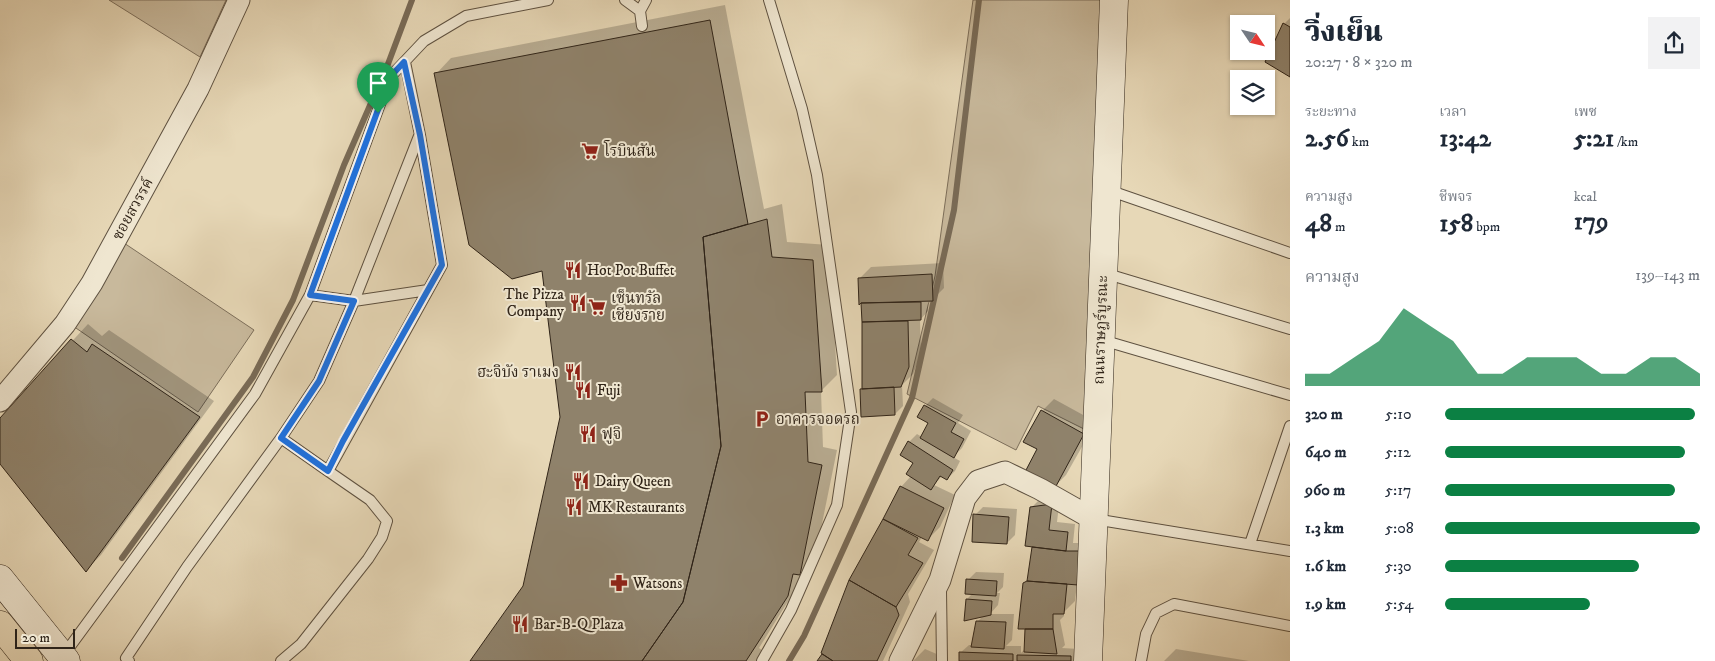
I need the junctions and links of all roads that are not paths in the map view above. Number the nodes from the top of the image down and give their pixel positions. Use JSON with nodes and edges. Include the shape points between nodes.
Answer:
{"nodes":[{"id":1,"x":239,"y":0,"type":"edge"},
{"id":2,"x":548,"y":0,"type":"edge"},
{"id":3,"x":625,"y":0,"type":"edge"},
{"id":4,"x":646,"y":0,"type":"edge"},
{"id":5,"x":770,"y":0,"type":"edge"},
{"id":6,"x":1114,"y":0,"type":"edge"},
{"id":7,"x":640,"y":11,"type":"junction"},
{"id":8,"x":642,"y":26,"type":"dead end"},
{"id":9,"x":404,"y":62,"type":"junction"},
{"id":10,"x":420,"y":135,"type":"junction"},
{"id":11,"x":1107,"y":189,"type":"junction"},
{"id":12,"x":1290,"y":253,"type":"edge"},
{"id":13,"x":1103,"y":273,"type":"junction"},
{"id":14,"x":428,"y":290,"type":"junction"},
{"id":15,"x":310,"y":295,"type":"junction"},
{"id":16,"x":354,"y":301,"type":"junction"},
{"id":17,"x":1290,"y":329,"type":"edge"},
{"id":18,"x":1101,"y":340,"type":"junction"},
{"id":19,"x":1290,"y":395,"type":"edge"},
{"id":20,"x":0,"y":401,"type":"edge"},
{"id":21,"x":1290,"y":426,"type":"edge"},
{"id":22,"x":281,"y":438,"type":"junction"},
{"id":23,"x":328,"y":471,"type":"junction"},
{"id":24,"x":1093,"y":519,"type":"junction"},
{"id":25,"x":1250,"y":544,"type":"junction"},
{"id":26,"x":1290,"y":551,"type":"edge"},
{"id":27,"x":0,"y":579,"type":"edge"},
{"id":28,"x":940,"y":580,"type":"junction"},
{"id":29,"x":0,"y":625,"type":"edge"},
{"id":30,"x":1290,"y":626,"type":"edge"},
{"id":31,"x":64,"y":659,"type":"edge"},
{"id":32,"x":29,"y":661,"type":"edge"},
{"id":33,"x":129,"y":661,"type":"edge"},
{"id":34,"x":281,"y":661,"type":"edge"},
{"id":35,"x":762,"y":661,"type":"edge"},
{"id":36,"x":900,"y":661,"type":"edge"},
{"id":37,"x":942,"y":661,"type":"edge"},
{"id":38,"x":1088,"y":661,"type":"edge"},
{"id":39,"x":1141,"y":661,"type":"edge"}],
"edges":[{"from":1,"to":20,"type":"street","name":"ซอยสวรรค์","via":[[198,88],[92,283],[65,324]]},
{"from":2,"to":9,"type":"lane","via":[[466,16],[424,41]]},
{"from":3,"to":7,"type":"lane"},
{"from":4,"to":7,"type":"lane"},
{"from":5,"to":35,"type":"lane","via":[[802,109],[817,175],[851,412],[837,505],[792,610]]},
{"from":6,"to":11,"type":"street","name":"ถนนราษฎร์บูรณะ"},
{"from":7,"to":8,"type":"lane"},
{"from":9,"to":10,"type":"lane"},
{"from":9,"to":15,"type":"lane","via":[[390,77]]},
{"from":10,"to":14,"type":"lane","via":[[442,265]]},
{"from":10,"to":16,"type":"lane"},
{"from":11,"to":12,"type":"lane"},
{"from":11,"to":13,"type":"street","name":"ถนนราษฎร์บูรณะ"},
{"from":13,"to":17,"type":"lane"},
{"from":13,"to":18,"type":"street","name":"ถนนราษฎร์บูรณะ"},
{"from":14,"to":16,"type":"lane"},
{"from":14,"to":23,"type":"lane"},
{"from":15,"to":16,"type":"lane"},
{"from":15,"to":31,"type":"lane","via":[[255,394]]},
{"from":16,"to":22,"type":"lane","via":[[319,381]]},
{"from":18,"to":19,"type":"lane"},
{"from":18,"to":24,"type":"street","name":"ถนนราษฎร์บูรณะ"},
{"from":21,"to":25,"type":"lane"},
{"from":22,"to":23,"type":"lane"},
{"from":22,"to":33,"type":"lane","via":[[187,566],[126,658]]},
{"from":23,"to":34,"type":"lane","via":[[370,500],[387,521],[382,537],[368,559],[301,644]]},
{"from":24,"to":25,"type":"lane"},
{"from":24,"to":28,"type":"street","via":[[1005,472],[978,481],[965,498]]},
{"from":24,"to":38,"type":"street","name":"ถนนราษฎร์บูรณะ"},
{"from":25,"to":26,"type":"lane"},
{"from":27,"to":31,"type":"street"},
{"from":28,"to":36,"type":"street"},
{"from":28,"to":37,"type":"lane"},
{"from":29,"to":32,"type":"main road"},
{"from":30,"to":39,"type":"lane","via":[[1174,604],[1156,613],[1146,634]]}]}
